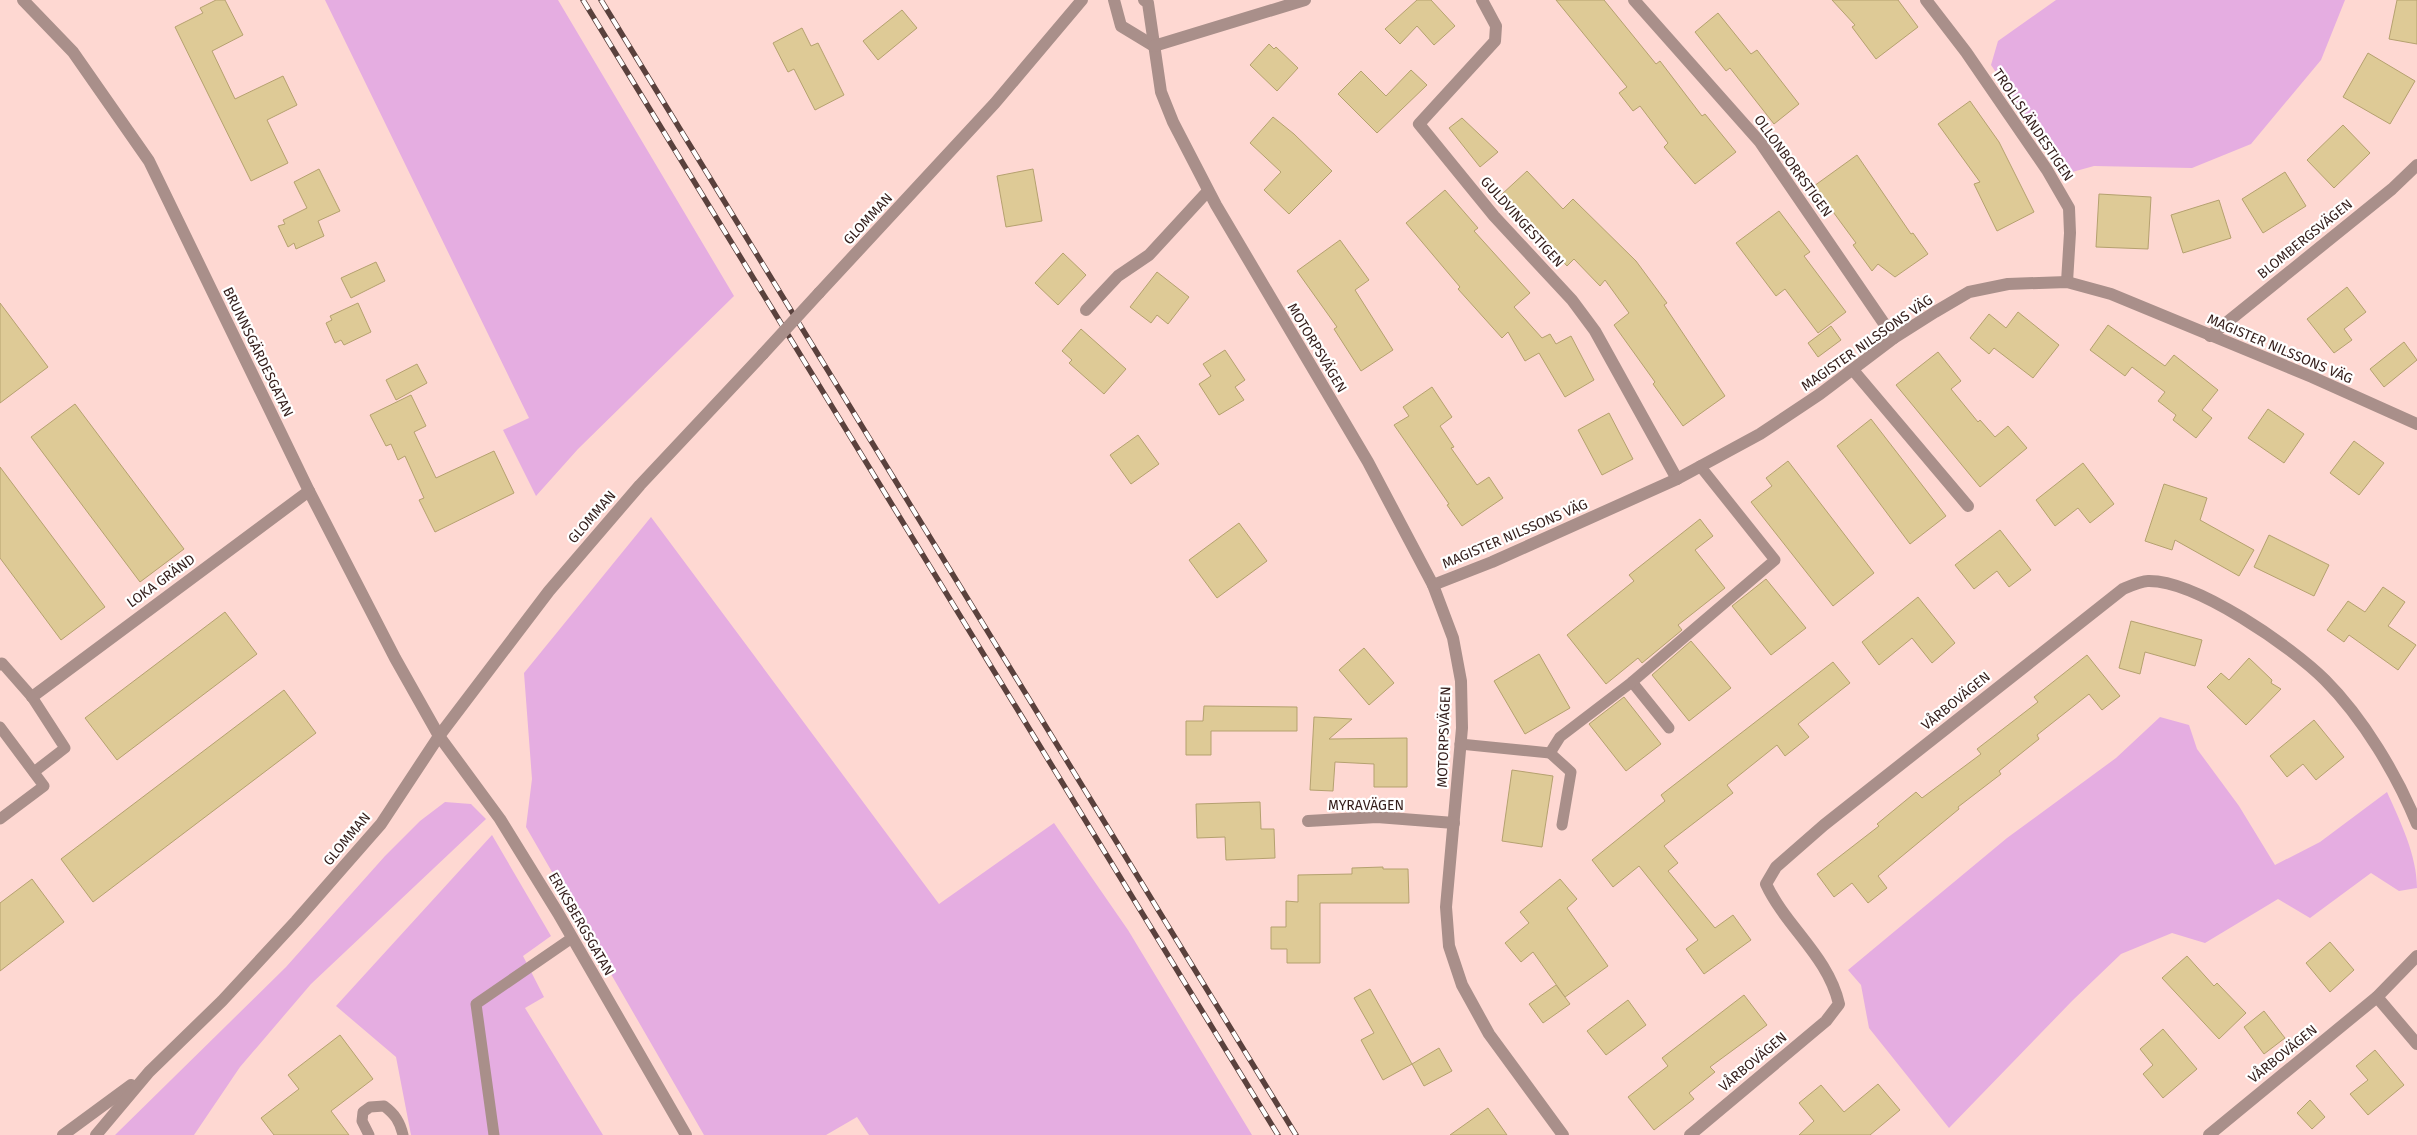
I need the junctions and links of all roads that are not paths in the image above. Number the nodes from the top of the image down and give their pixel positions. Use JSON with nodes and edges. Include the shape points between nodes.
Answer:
{"nodes":[{"id":1,"x":23,"y":0,"type":"edge"},
{"id":2,"x":1082,"y":0,"type":"edge"},
{"id":3,"x":1114,"y":0,"type":"edge"},
{"id":4,"x":1144,"y":0,"type":"edge"},
{"id":5,"x":1305,"y":0,"type":"edge"},
{"id":6,"x":1482,"y":0,"type":"edge"},
{"id":7,"x":1634,"y":0,"type":"edge"},
{"id":8,"x":1926,"y":0,"type":"edge"},
{"id":9,"x":1154,"y":46,"type":"junction"},
{"id":10,"x":2417,"y":165,"type":"edge"},
{"id":11,"x":1208,"y":191,"type":"junction"},
{"id":12,"x":2067,"y":282,"type":"junction"},
{"id":13,"x":1086,"y":310,"type":"dead end"},
{"id":14,"x":2210,"y":336,"type":"junction"},
{"id":15,"x":1894,"y":338,"type":"junction"},
{"id":16,"x":1853,"y":370,"type":"junction"},
{"id":17,"x":2417,"y":424,"type":"edge"},
{"id":18,"x":1700,"y":466,"type":"junction"},
{"id":19,"x":1677,"y":479,"type":"junction"},
{"id":20,"x":310,"y":491,"type":"junction"},
{"id":21,"x":1968,"y":506,"type":"dead end"},
{"id":22,"x":1433,"y":585,"type":"junction"},
{"id":23,"x":0,"y":665,"type":"edge"},
{"id":24,"x":1632,"y":682,"type":"junction"},
{"id":25,"x":32,"y":697,"type":"junction"},
{"id":26,"x":0,"y":727,"type":"edge"},
{"id":27,"x":1669,"y":728,"type":"dead end"},
{"id":28,"x":439,"y":736,"type":"junction"},
{"id":29,"x":1460,"y":744,"type":"junction"},
{"id":30,"x":1550,"y":754,"type":"junction"},
{"id":31,"x":34,"y":772,"type":"junction"},
{"id":32,"x":0,"y":819,"type":"edge"},
{"id":33,"x":1308,"y":821,"type":"dead end"},
{"id":34,"x":1454,"y":823,"type":"junction"},
{"id":35,"x":2417,"y":824,"type":"edge"},
{"id":36,"x":1562,"y":826,"type":"dead end"},
{"id":37,"x":572,"y":938,"type":"junction"},
{"id":38,"x":2417,"y":956,"type":"edge"},
{"id":39,"x":2377,"y":997,"type":"junction"},
{"id":40,"x":2417,"y":1044,"type":"edge"},
{"id":41,"x":149,"y":1072,"type":"junction"},
{"id":42,"x":64,"y":1135,"type":"edge"},
{"id":43,"x":96,"y":1135,"type":"edge"},
{"id":44,"x":369,"y":1135,"type":"edge"},
{"id":45,"x":403,"y":1135,"type":"edge"},
{"id":46,"x":494,"y":1135,"type":"edge"},
{"id":47,"x":686,"y":1135,"type":"edge"},
{"id":48,"x":1563,"y":1135,"type":"edge"},
{"id":49,"x":1690,"y":1135,"type":"edge"},
{"id":50,"x":2209,"y":1135,"type":"edge"}],
"edges":[{"from":1,"to":20,"type":"street","name":"BRUNNSGÄRDESGATAN","via":[[73,52],[149,161]]},
{"from":2,"to":28,"type":"street","name":"GLOMMAN","bridge":true,"via":[[995,103],[594,538],[549,591]]},
{"from":3,"to":9,"type":"street","via":[[1121,26]]},
{"from":4,"to":9,"type":"street","name":"MOTORPSVÄGEN","via":[[1148,3]]},
{"from":5,"to":9,"type":"street"},
{"from":6,"to":19,"type":"street","name":"GULDVINGESTIGEN","via":[[1496,26],[1495,41],[1419,124],[1494,216],[1590,324]]},
{"from":7,"to":15,"type":"street","name":"OLLONBORRSTIGEN","via":[[1760,142]]},
{"from":8,"to":12,"type":"street","name":"TROLLSLÄNDESTIGEN","via":[[1966,52],[2047,170],[2069,208]]},
{"from":9,"to":11,"type":"street","name":"MOTORPSVÄGEN","via":[[1161,92]]},
{"from":10,"to":14,"type":"street","name":"BLOMBERGSVÄGEN","via":[[2392,189]]},
{"from":11,"to":13,"type":"street","via":[[1149,255],[1118,276]]},
{"from":11,"to":22,"type":"street","name":"MOTORPSVÄGEN","via":[[1368,462]]},
{"from":12,"to":14,"type":"street","name":"MAGISTER NILSSONS VÄG","via":[[2111,294]]},
{"from":12,"to":15,"type":"street","name":"MAGISTER NILSSONS VÄG","via":[[2008,284],[1969,292]]},
{"from":14,"to":17,"type":"street","name":"MAGISTER NILSSONS VÄG"},
{"from":15,"to":16,"type":"street","name":"MAGISTER NILSSONS VÄG"},
{"from":16,"to":18,"type":"street","name":"MAGISTER NILSSONS VÄG","via":[[1760,434]]},
{"from":16,"to":21,"type":"street"},
{"from":18,"to":19,"type":"street","name":"MAGISTER NILSSONS VÄG"},
{"from":18,"to":24,"type":"lane","via":[[1775,560]]},
{"from":19,"to":22,"type":"street","name":"MAGISTER NILSSONS VÄG"},
{"from":20,"to":25,"type":"street","name":"LOKA GRÄND"},
{"from":20,"to":28,"type":"street","name":"BRUNNSGÄRDESGATAN","via":[[395,658]]},
{"from":22,"to":29,"type":"street","name":"MOTORPSVÄGEN","via":[[1452,638],[1461,681]]},
{"from":23,"to":25,"type":"lane","via":[[2,663]]},
{"from":24,"to":27,"type":"lane"},
{"from":24,"to":30,"type":"lane","via":[[1560,737]]},
{"from":25,"to":31,"type":"lane","via":[[65,748]]},
{"from":26,"to":31,"type":"lane"},
{"from":28,"to":37,"type":"street","name":"ERIKSBERGSGATAN","via":[[500,819]]},
{"from":28,"to":41,"type":"street","name":"GLOMMAN","via":[[381,824],[222,1001]]},
{"from":29,"to":30,"type":"lane"},
{"from":29,"to":34,"type":"street","name":"MOTORPSVÄGEN"},
{"from":30,"to":36,"type":"lane","via":[[1571,772]]},
{"from":31,"to":32,"type":"lane","via":[[44,786]]},
{"from":33,"to":34,"type":"street","name":"MYRAVÄGEN","via":[[1377,817]]},
{"from":34,"to":48,"type":"street","name":"MOTORPSVÄGEN","via":[[1446,908],[1449,946],[1462,986],[1489,1034]]},
{"from":35,"to":49,"type":"street","name":"VÅRBOVÄGEN","via":[[2395,776],[2360,723],[2319,674],[2219,603],[2182,588],[2148,581],[2123,589],[1824,825],[1776,867],[1766,884],[1775,903],[1814,951],[1835,987],[1839,1004],[1826,1021]]},
{"from":37,"to":46,"type":"lane","via":[[476,1004]]},
{"from":37,"to":47,"type":"street","name":"ERIKSBERGSGATAN"},
{"from":38,"to":39,"type":"street","name":"VÅRBOVÄGEN"},
{"from":39,"to":40,"type":"street"},
{"from":39,"to":50,"type":"street","name":"VÅRBOVÄGEN"},
{"from":41,"to":42,"type":"street","name":"GLOMMAN"},
{"from":41,"to":43,"type":"street","name":"GLOMMAN"},
{"from":44,"to":45,"type":"lane","via":[[362,1121],[363,1112],[370,1107],[384,1106],[400,1123]]}]}
